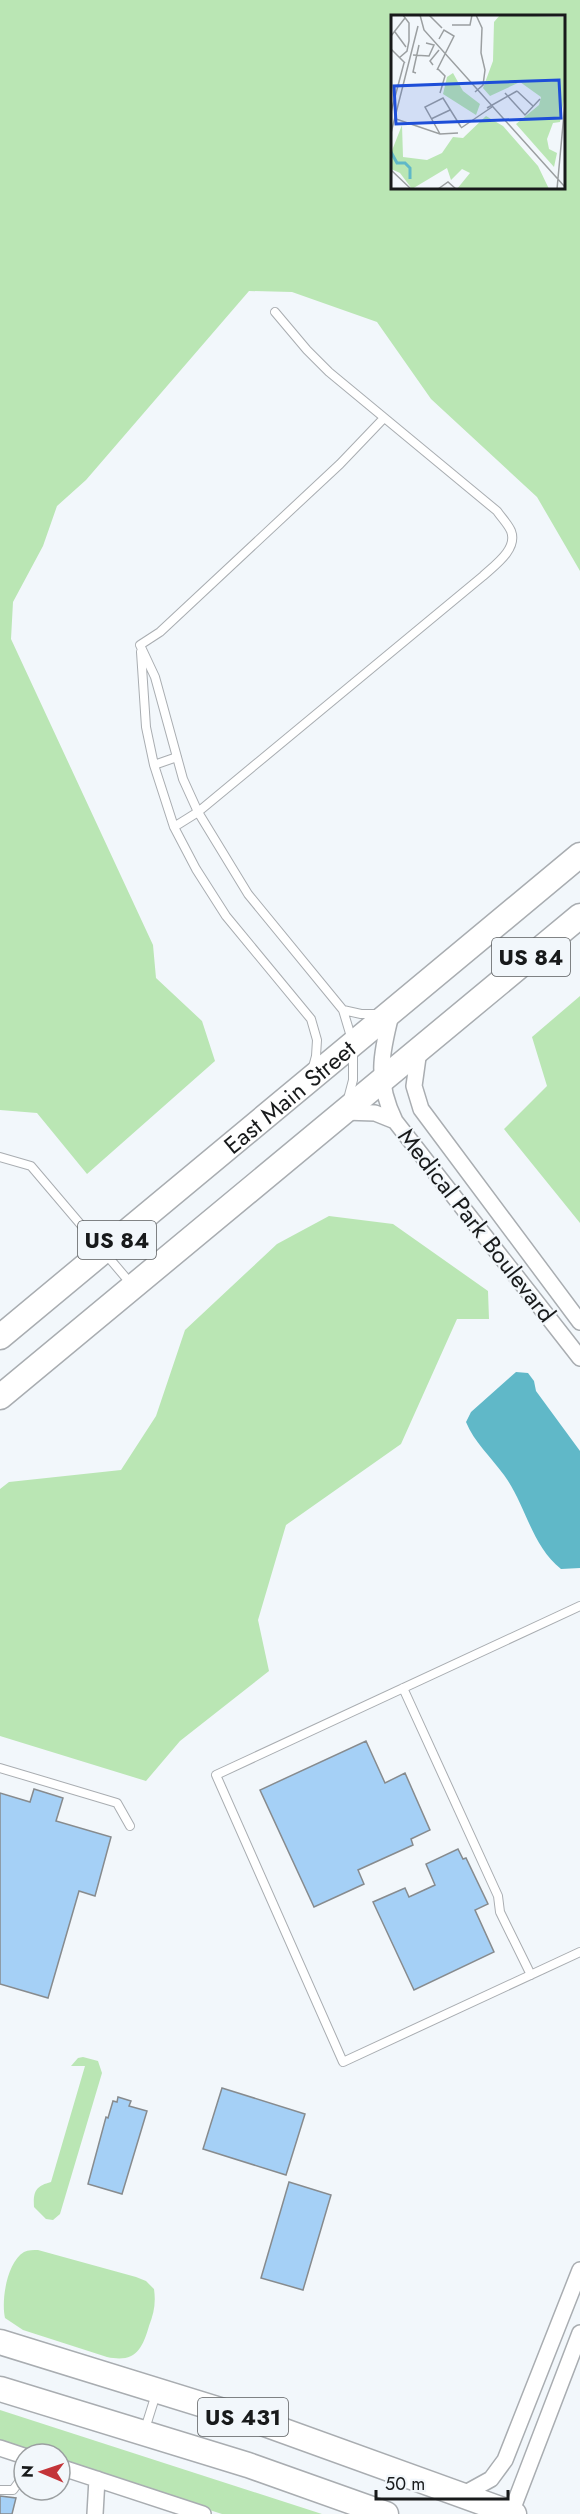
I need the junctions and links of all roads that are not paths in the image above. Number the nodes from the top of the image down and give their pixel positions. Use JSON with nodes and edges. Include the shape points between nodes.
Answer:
{"nodes":[{"id":1,"x":275,"y":312,"type":"dead end"},
{"id":2,"x":384,"y":418,"type":"junction"},
{"id":3,"x":140,"y":645,"type":"junction"},
{"id":4,"x":177,"y":757,"type":"junction"},
{"id":5,"x":154,"y":765,"type":"junction"},
{"id":6,"x":198,"y":812,"type":"junction"},
{"id":7,"x":174,"y":827,"type":"junction"},
{"id":8,"x":580,"y":855,"type":"edge"},
{"id":9,"x":580,"y":916,"type":"edge"},
{"id":10,"x":344,"y":1010,"type":"junction"},
{"id":11,"x":392,"y":1011,"type":"junction"},
{"id":12,"x":353,"y":1044,"type":"junction"},
{"id":13,"x":419,"y":1049,"type":"junction"},
{"id":14,"x":308,"y":1080,"type":"junction"},
{"id":15,"x":382,"y":1080,"type":"junction"},
{"id":16,"x":344,"y":1112,"type":"junction"},
{"id":17,"x":395,"y":1121,"type":"junction"},
{"id":18,"x":0,"y":1157,"type":"edge"},
{"id":19,"x":104,"y":1251,"type":"junction"},
{"id":20,"x":133,"y":1287,"type":"junction"},
{"id":21,"x":561,"y":1297,"type":"junction"},
{"id":22,"x":544,"y":1310,"type":"junction"},
{"id":23,"x":580,"y":1322,"type":"edge"},
{"id":24,"x":0,"y":1337,"type":"edge"},
{"id":25,"x":580,"y":1358,"type":"edge"},
{"id":26,"x":0,"y":1397,"type":"edge"},
{"id":27,"x":580,"y":1606,"type":"edge"},
{"id":28,"x":403,"y":1688,"type":"junction"},
{"id":29,"x":0,"y":1768,"type":"edge"},
{"id":30,"x":130,"y":1826,"type":"dead end"},
{"id":31,"x":580,"y":1952,"type":"edge"},
{"id":32,"x":531,"y":1975,"type":"junction"},
{"id":33,"x":580,"y":2270,"type":"edge"},
{"id":34,"x":580,"y":2333,"type":"edge"},
{"id":35,"x":0,"y":2342,"type":"edge"},
{"id":36,"x":0,"y":2389,"type":"edge"},
{"id":37,"x":157,"y":2390,"type":"junction"},
{"id":38,"x":144,"y":2433,"type":"junction"},
{"id":39,"x":72,"y":2471,"type":"edge"},
{"id":40,"x":97,"y":2479,"type":"junction"},
{"id":41,"x":462,"y":2495,"type":"junction"},
{"id":42,"x":95,"y":2514,"type":"edge"},
{"id":43,"x":203,"y":2514,"type":"edge"},
{"id":44,"x":386,"y":2514,"type":"edge"},
{"id":45,"x":511,"y":2514,"type":"edge"}],
"edges":[{"from":1,"to":2,"type":"lane","via":[[329,372]]},
{"from":2,"to":3,"type":"lane","via":[[186,608]]},
{"from":2,"to":6,"type":"lane","via":[[497,511],[511,530],[513,541],[506,554],[483,576]]},
{"from":3,"to":4,"type":"lane","via":[[155,677]]},
{"from":3,"to":5,"type":"lane","via":[[146,727]]},
{"from":4,"to":5,"type":"lane"},
{"from":4,"to":6,"type":"lane"},
{"from":5,"to":7,"type":"lane"},
{"from":6,"to":7,"type":"lane"},
{"from":6,"to":10,"type":"lane","via":[[248,894]]},
{"from":7,"to":14,"type":"lane","via":[[226,916],[311,1019],[317,1048]]},
{"from":8,"to":11,"type":"highway","name":"East Main Street","number":"US 84"},
{"from":9,"to":13,"type":"highway","name":"East Main Street","number":"US 84"},
{"from":10,"to":11,"type":"lane","via":[[375,1015]]},
{"from":10,"to":12,"type":"lane"},
{"from":11,"to":12,"type":"highway","name":"East Main Street","number":"US 84"},
{"from":11,"to":15,"type":"street","name":"Medical Park Boulevard","via":[[383,1045]]},
{"from":12,"to":14,"type":"highway","name":"East Main Street","number":"US 84"},
{"from":12,"to":16,"type":"lane","via":[[353,1080]]},
{"from":13,"to":15,"type":"highway","name":"East Main Street","number":"US 84"},
{"from":13,"to":21,"type":"street","name":"Medical Park Boulevard","via":[[414,1086],[421,1109]]},
{"from":14,"to":19,"type":"highway","name":"East Main Street","number":"US 84"},
{"from":15,"to":16,"type":"highway","name":"East Main Street","number":"US 84"},
{"from":15,"to":17,"type":"street","name":"Medical Park Boulevard"},
{"from":16,"to":17,"type":"street","name":"Medical Park Boulevard","via":[[375,1113]]},
{"from":16,"to":20,"type":"highway","name":"East Main Street","number":"US 84"},
{"from":17,"to":22,"type":"street","name":"Medical Park Boulevard"},
{"from":18,"to":19,"type":"lane","via":[[31,1166]]},
{"from":19,"to":20,"type":"lane"},
{"from":19,"to":24,"type":"highway","name":"East Main Street","number":"US 84"},
{"from":20,"to":26,"type":"highway","name":"East Main Street","number":"US 84"},
{"from":21,"to":22,"type":"lane"},
{"from":21,"to":23,"type":"street","name":"Medical Park Boulevard"},
{"from":22,"to":25,"type":"street","name":"Medical Park Boulevard"},
{"from":27,"to":28,"type":"lane"},
{"from":28,"to":32,"type":"lane"},
{"from":28,"to":32,"type":"lane","via":[[216,1775],[343,2062]]},
{"from":29,"to":30,"type":"lane","via":[[117,1803]]},
{"from":31,"to":32,"type":"lane"},
{"from":33,"to":41,"type":"street","via":[[505,2460],[492,2479]]},
{"from":34,"to":45,"type":"street"},
{"from":35,"to":37,"type":"highway","number":"US 431"},
{"from":36,"to":38,"type":"highway","number":"US 431"},
{"from":37,"to":38,"type":"lane"},
{"from":37,"to":41,"type":"highway","number":"US 431"},
{"from":38,"to":44,"type":"highway","number":"US 431"},
{"from":39,"to":40,"type":"street"},
{"from":40,"to":42,"type":"street"},
{"from":40,"to":43,"type":"street"},
{"from":41,"to":45,"type":"highway","number":"US 431"}]}
